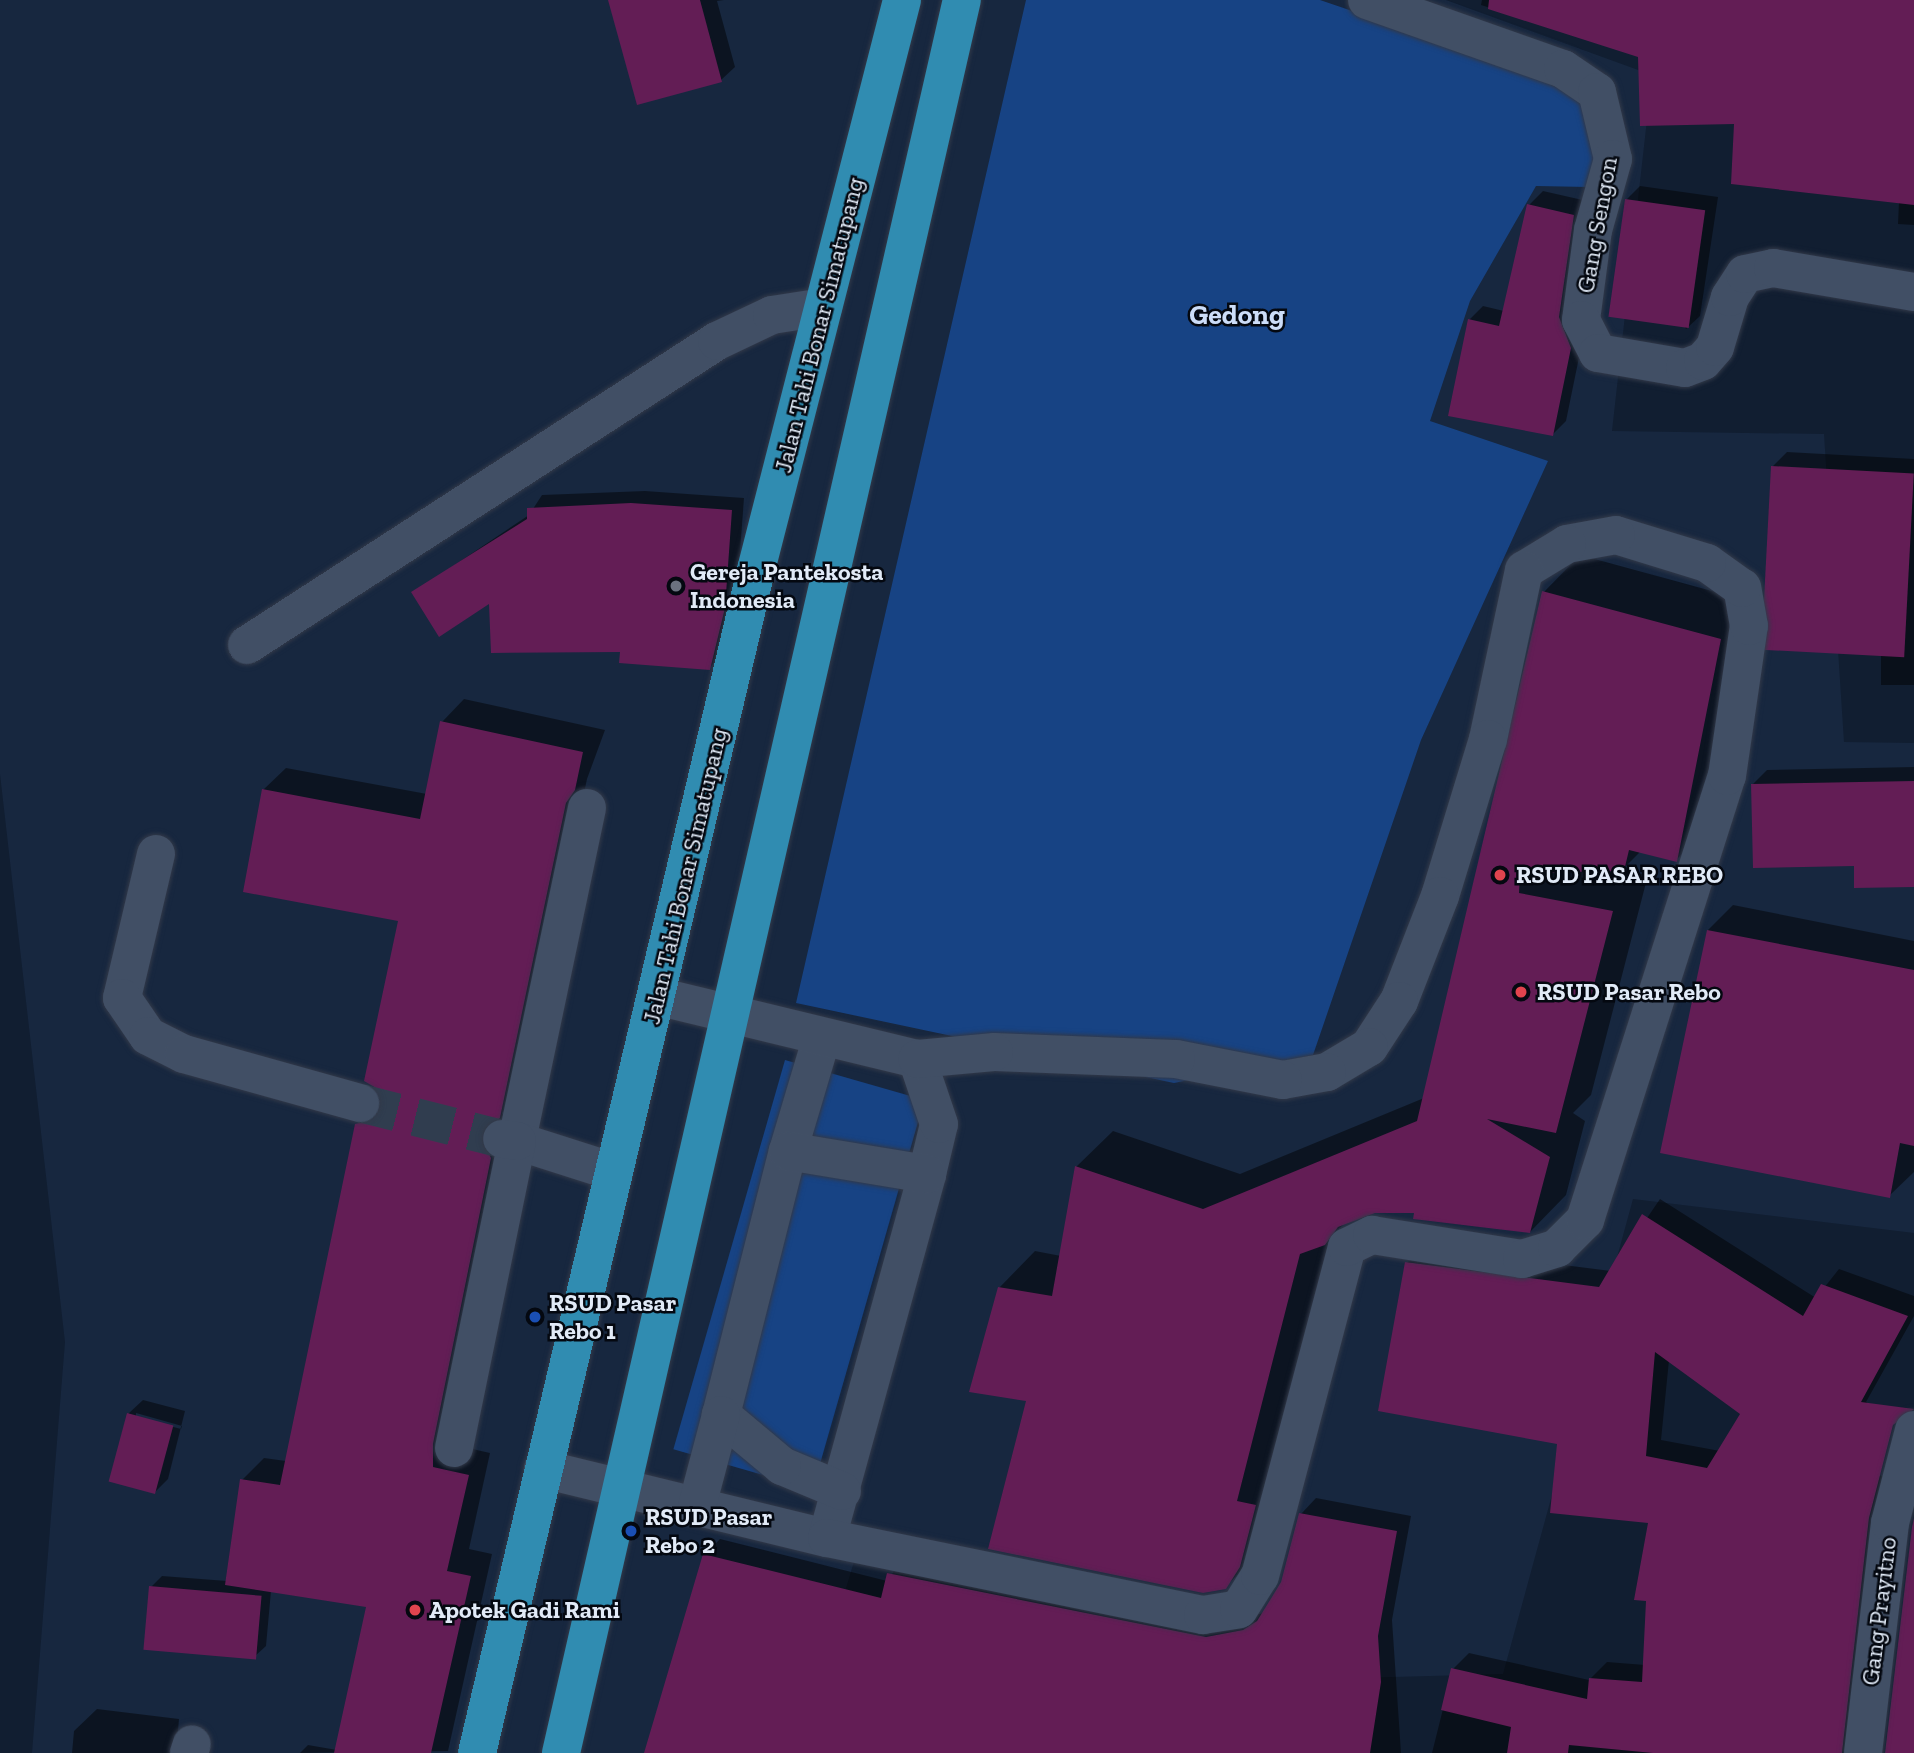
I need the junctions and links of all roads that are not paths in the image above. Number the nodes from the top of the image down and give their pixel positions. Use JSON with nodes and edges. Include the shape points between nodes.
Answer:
{"nodes":[{"id":1,"x":901,"y":0,"type":"edge"},
{"id":2,"x":962,"y":0,"type":"edge"},
{"id":3,"x":1367,"y":0,"type":"edge"},
{"id":4,"x":1914,"y":292,"type":"edge"},
{"id":5,"x":823,"y":307,"type":"junction"},
{"id":6,"x":247,"y":645,"type":"dead end"},
{"id":7,"x":587,"y":808,"type":"dead end"},
{"id":8,"x":156,"y":855,"type":"dead end"},
{"id":9,"x":657,"y":996,"type":"junction"},
{"id":10,"x":734,"y":1014,"type":"junction"},
{"id":11,"x":822,"y":1037,"type":"junction"},
{"id":12,"x":918,"y":1059,"type":"junction"},
{"id":13,"x":360,"y":1103,"type":"tunnel mouth"},
{"id":14,"x":510,"y":1140,"type":"junction"},
{"id":15,"x":788,"y":1150,"type":"junction"},
{"id":16,"x":614,"y":1172,"type":"junction"},
{"id":17,"x":927,"y":1174,"type":"junction"},
{"id":18,"x":721,"y":1415,"type":"junction"},
{"id":19,"x":1914,"y":1430,"type":"edge"},
{"id":20,"x":454,"y":1448,"type":"dead end"},
{"id":21,"x":543,"y":1469,"type":"junction"},
{"id":22,"x":623,"y":1489,"type":"junction"},
{"id":23,"x":842,"y":1491,"type":"junction"},
{"id":24,"x":697,"y":1507,"type":"junction"},
{"id":25,"x":827,"y":1538,"type":"junction"},
{"id":26,"x":477,"y":1753,"type":"edge"},
{"id":27,"x":561,"y":1753,"type":"edge"},
{"id":28,"x":1863,"y":1753,"type":"edge"}],
"edges":[{"from":1,"to":5,"type":"highway","name":"Jalan Tahi Bonar Simatupang"},
{"from":2,"to":10,"type":"highway"},
{"from":3,"to":4,"type":"street","name":"Gang Sengon","via":[[1563,69],[1597,92],[1614,159],[1593,230],[1581,320],[1598,353],[1685,368],[1703,361],[1715,347],[1730,297],[1745,274],[1773,268]]},
{"from":5,"to":6,"type":"street","via":[[772,315],[717,341]]},
{"from":5,"to":9,"type":"highway","name":"Jalan Tahi Bonar Simatupang"},
{"from":7,"to":14,"type":"street"},
{"from":8,"to":13,"type":"street","via":[[122,998],[148,1036],[184,1054]]},
{"from":9,"to":10,"type":"street"},
{"from":9,"to":16,"type":"highway","name":"Jalan Tahi Bonar Simatupang"},
{"from":10,"to":11,"type":"street"},
{"from":10,"to":22,"type":"highway"},
{"from":11,"to":12,"type":"street"},
{"from":11,"to":15,"type":"street"},
{"from":12,"to":17,"type":"street","via":[[939,1124]]},
{"from":12,"to":25,"type":"street","via":[[994,1052],[1176,1059],[1283,1080],[1327,1072],[1369,1047],[1399,1001],[1440,896],[1488,738],[1524,570],[1567,544],[1616,535],[1707,562],[1742,588],[1749,626],[1727,776],[1585,1220],[1557,1248],[1522,1259],[1372,1235],[1347,1247],[1260,1576],[1239,1609],[1203,1615]]},
{"from":14,"to":16,"type":"street"},
{"from":14,"to":20,"type":"street"},
{"from":15,"to":17,"type":"street"},
{"from":15,"to":18,"type":"street"},
{"from":16,"to":21,"type":"highway","name":"Jalan Tahi Bonar Simatupang"},
{"from":17,"to":23,"type":"street"},
{"from":18,"to":23,"type":"street","via":[[782,1466]]},
{"from":18,"to":24,"type":"street"},
{"from":19,"to":28,"type":"street","name":"Gang Prayitno","via":[[1890,1523]]},
{"from":21,"to":22,"type":"street"},
{"from":21,"to":26,"type":"highway","name":"Jalan Tahi Bonar Simatupang"},
{"from":22,"to":24,"type":"street"},
{"from":22,"to":27,"type":"highway"},
{"from":23,"to":25,"type":"street"},
{"from":24,"to":25,"type":"street"}]}
